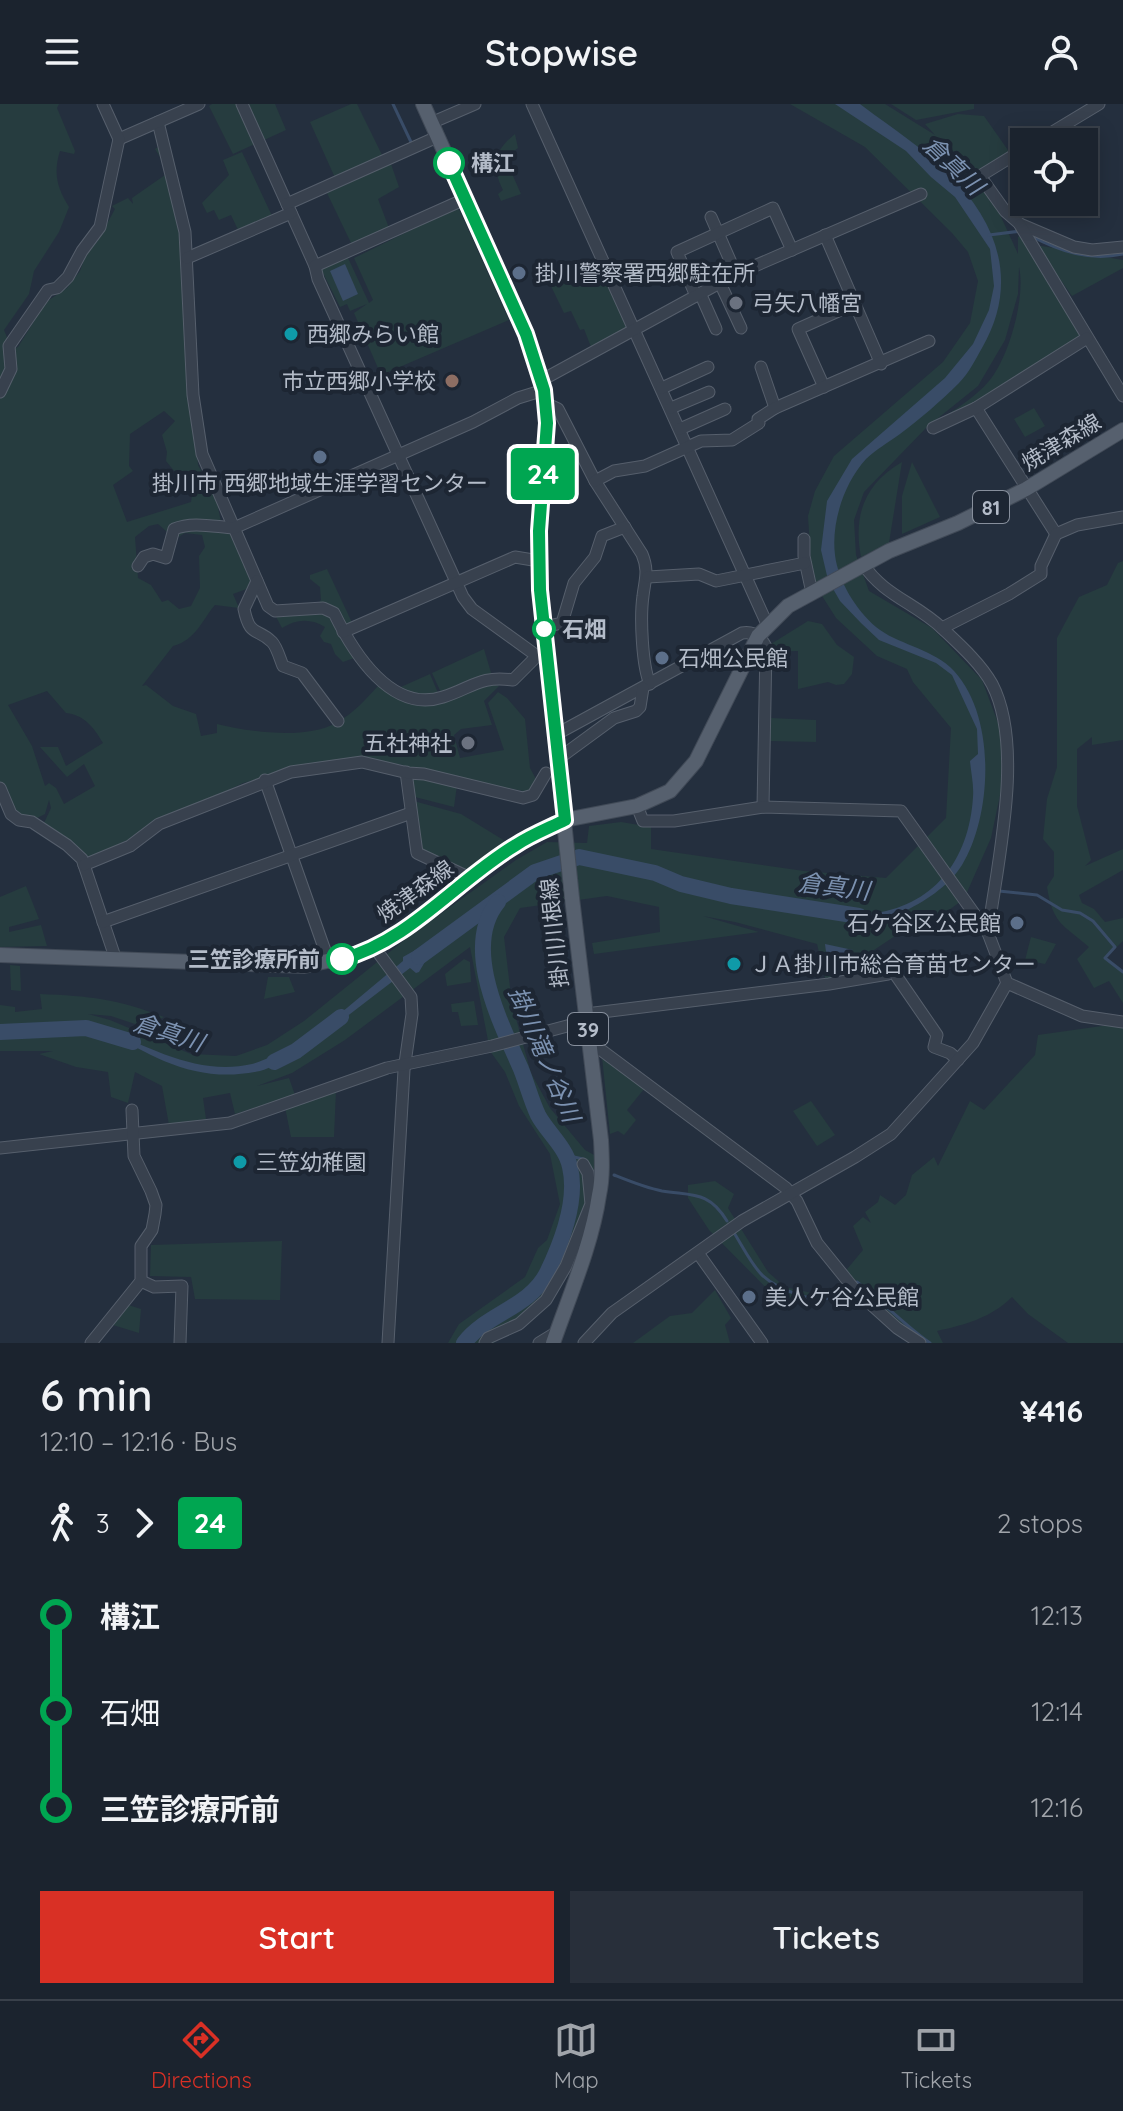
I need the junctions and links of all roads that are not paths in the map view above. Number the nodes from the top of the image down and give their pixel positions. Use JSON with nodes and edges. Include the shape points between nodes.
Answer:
{"nodes":[{"id":1,"x":103,"y":104,"type":"edge"},
{"id":2,"x":199,"y":104,"type":"edge"},
{"id":3,"x":242,"y":104,"type":"edge"},
{"id":4,"x":423,"y":104,"type":"edge"},
{"id":5,"x":475,"y":104,"type":"edge"},
{"id":6,"x":532,"y":104,"type":"edge"},
{"id":7,"x":1099,"y":104,"type":"edge"},
{"id":8,"x":158,"y":122,"type":"junction"},
{"id":9,"x":1059,"y":128,"type":"edge"},
{"id":10,"x":434,"y":130,"type":"junction"},
{"id":11,"x":119,"y":139,"type":"junction"},
{"id":12,"x":1010,"y":158,"type":"edge"},
{"id":13,"x":921,"y":194,"type":"dead end"},
{"id":14,"x":465,"y":199,"type":"junction"},
{"id":15,"x":289,"y":208,"type":"junction"},
{"id":16,"x":1010,"y":216,"type":"edge"},
{"id":17,"x":1010,"y":216,"type":"edge"},
{"id":18,"x":711,"y":217,"type":"dead end"},
{"id":19,"x":1021,"y":226,"type":"junction"},
{"id":20,"x":718,"y":234,"type":"junction"},
{"id":21,"x":825,"y":235,"type":"junction"},
{"id":22,"x":1123,"y":247,"type":"edge"},
{"id":23,"x":792,"y":250,"type":"junction"},
{"id":24,"x":187,"y":258,"type":"junction"},
{"id":25,"x":315,"y":266,"type":"junction"},
{"id":26,"x":736,"y":274,"type":"junction"},
{"id":27,"x":720,"y":283,"type":"junction"},
{"id":28,"x":698,"y":295,"type":"junction"},
{"id":29,"x":854,"y":304,"type":"junction"},
{"id":30,"x":741,"y":328,"type":"dead end"},
{"id":31,"x":716,"y":329,"type":"dead end"},
{"id":32,"x":635,"y":330,"type":"junction"},
{"id":33,"x":1087,"y":338,"type":"junction"},
{"id":34,"x":929,"y":341,"type":"dead end"},
{"id":35,"x":881,"y":364,"type":"junction"},
{"id":36,"x":708,"y":367,"type":"dead end"},
{"id":37,"x":761,"y":367,"type":"dead end"},
{"id":38,"x":824,"y":387,"type":"junction"},
{"id":39,"x":662,"y":388,"type":"junction"},
{"id":40,"x":543,"y":391,"type":"junction"},
{"id":41,"x":0,"y":392,"type":"edge"},
{"id":42,"x":709,"y":392,"type":"dead end"},
{"id":43,"x":1123,"y":396,"type":"edge"},
{"id":44,"x":671,"y":408,"type":"junction"},
{"id":45,"x":775,"y":408,"type":"junction"},
{"id":46,"x":976,"y":408,"type":"junction"},
{"id":47,"x":725,"y":409,"type":"dead end"},
{"id":48,"x":933,"y":428,"type":"dead end"},
{"id":49,"x":680,"y":429,"type":"junction"},
{"id":50,"x":1123,"y":430,"type":"edge"},
{"id":51,"x":688,"y":447,"type":"junction"},
{"id":52,"x":398,"y":456,"type":"junction"},
{"id":53,"x":595,"y":481,"type":"junction"},
{"id":54,"x":1026,"y":489,"type":"junction"},
{"id":55,"x":1123,"y":517,"type":"edge"},
{"id":56,"x":625,"y":527,"type":"junction"},
{"id":57,"x":234,"y":528,"type":"junction"},
{"id":58,"x":1056,"y":534,"type":"junction"},
{"id":59,"x":804,"y":539,"type":"dead end"},
{"id":60,"x":539,"y":561,"type":"junction"},
{"id":61,"x":805,"y":563,"type":"junction"},
{"id":62,"x":138,"y":566,"type":"dead end"},
{"id":63,"x":858,"y":567,"type":"junction"},
{"id":64,"x":747,"y":576,"type":"junction"},
{"id":65,"x":648,"y":577,"type":"junction"},
{"id":66,"x":257,"y":581,"type":"junction"},
{"id":67,"x":456,"y":582,"type":"junction"},
{"id":68,"x":814,"y":592,"type":"junction"},
{"id":69,"x":544,"y":627,"type":"junction"},
{"id":70,"x":942,"y":628,"type":"junction"},
{"id":71,"x":763,"y":630,"type":"junction"},
{"id":72,"x":343,"y":632,"type":"junction"},
{"id":73,"x":541,"y":655,"type":"junction"},
{"id":74,"x":646,"y":686,"type":"junction"},
{"id":75,"x":591,"y":715,"type":"junction"},
{"id":76,"x":338,"y":721,"type":"dead end"},
{"id":77,"x":600,"y":730,"type":"junction"},
{"id":78,"x":555,"y":735,"type":"junction"},
{"id":79,"x":558,"y":759,"type":"junction"},
{"id":80,"x":406,"y":772,"type":"junction"},
{"id":81,"x":546,"y":773,"type":"dead end"},
{"id":82,"x":265,"y":780,"type":"junction"},
{"id":83,"x":0,"y":788,"type":"edge"},
{"id":84,"x":637,"y":806,"type":"junction"},
{"id":85,"x":763,"y":807,"type":"junction"},
{"id":86,"x":411,"y":813,"type":"junction"},
{"id":87,"x":565,"y":820,"type":"junction"},
{"id":88,"x":292,"y":855,"type":"junction"},
{"id":89,"x":84,"y":865,"type":"junction"},
{"id":90,"x":470,"y":878,"type":"junction"},
{"id":91,"x":103,"y":922,"type":"junction"},
{"id":92,"x":988,"y":933,"type":"junction"},
{"id":93,"x":378,"y":953,"type":"junction"},
{"id":94,"x":0,"y":955,"type":"edge"},
{"id":95,"x":116,"y":960,"type":"junction"},
{"id":96,"x":329,"y":962,"type":"junction"},
{"id":97,"x":1007,"y":983,"type":"junction"},
{"id":98,"x":586,"y":1017,"type":"junction"},
{"id":99,"x":1123,"y":1022,"type":"edge"},
{"id":100,"x":589,"y":1041,"type":"junction"},
{"id":101,"x":958,"y":1060,"type":"junction"},
{"id":102,"x":405,"y":1064,"type":"junction"},
{"id":103,"x":132,"y":1110,"type":"dead end"},
{"id":104,"x":132,"y":1134,"type":"junction"},
{"id":105,"x":0,"y":1148,"type":"edge"},
{"id":106,"x":583,"y":1164,"type":"dead end"},
{"id":107,"x":791,"y":1194,"type":"junction"},
{"id":108,"x":698,"y":1253,"type":"junction"},
{"id":109,"x":141,"y":1281,"type":"junction"},
{"id":110,"x":555,"y":1338,"type":"edge"},
{"id":111,"x":91,"y":1343,"type":"edge"},
{"id":112,"x":180,"y":1343,"type":"edge"},
{"id":113,"x":388,"y":1343,"type":"edge"},
{"id":114,"x":485,"y":1343,"type":"edge"},
{"id":115,"x":539,"y":1343,"type":"edge"},
{"id":116,"x":584,"y":1343,"type":"edge"},
{"id":117,"x":762,"y":1343,"type":"edge"},
{"id":118,"x":920,"y":1343,"type":"edge"}],
"edges":[{"from":1,"to":11,"type":"street"},
{"from":2,"to":8,"type":"street"},
{"from":3,"to":15,"type":"street"},
{"from":4,"to":10,"type":"main road","name":"掛川川根線","number":"39"},
{"from":5,"to":10,"type":"street"},
{"from":6,"to":32,"type":"street"},
{"from":7,"to":9,"type":"street"},
{"from":8,"to":11,"type":"street"},
{"from":8,"to":24,"type":"street"},
{"from":10,"to":14,"type":"main road","name":"掛川川根線","number":"39"},
{"from":10,"to":15,"type":"street"},
{"from":11,"to":41,"type":"street","via":[[100,227],[68,277],[48,290],[9,346],[11,369]]},
{"from":12,"to":17,"type":"street","via":[[980,176]]},
{"from":13,"to":21,"type":"street"},
{"from":14,"to":25,"type":"street"},
{"from":14,"to":40,"type":"main road","name":"掛川川根線","number":"39","via":[[518,316]]},
{"from":15,"to":24,"type":"street"},
{"from":15,"to":25,"type":"street"},
{"from":16,"to":19,"type":"street"},
{"from":18,"to":20,"type":"street"},
{"from":19,"to":22,"type":"street","via":[[1074,247]]},
{"from":19,"to":33,"type":"street"},
{"from":20,"to":23,"type":"street","via":[[773,208]]},
{"from":20,"to":26,"type":"street"},
{"from":20,"to":28,"type":"street","via":[[677,252]]},
{"from":21,"to":23,"type":"street"},
{"from":21,"to":29,"type":"street"},
{"from":23,"to":26,"type":"street"},
{"from":24,"to":57,"type":"street","via":[[197,429],[202,454]]},
{"from":25,"to":52,"type":"street"},
{"from":26,"to":27,"type":"street"},
{"from":27,"to":28,"type":"street"},
{"from":27,"to":30,"type":"street"},
{"from":28,"to":31,"type":"street"},
{"from":28,"to":32,"type":"street"},
{"from":29,"to":35,"type":"street"},
{"from":29,"to":38,"type":"street","via":[[798,329]]},
{"from":32,"to":39,"type":"street"},
{"from":32,"to":40,"type":"street"},
{"from":33,"to":43,"type":"street"},
{"from":33,"to":46,"type":"street"},
{"from":34,"to":35,"type":"street"},
{"from":35,"to":38,"type":"street"},
{"from":36,"to":39,"type":"street"},
{"from":37,"to":45,"type":"street"},
{"from":38,"to":45,"type":"street"},
{"from":39,"to":44,"type":"street"},
{"from":40,"to":52,"type":"street"},
{"from":40,"to":53,"type":"street"},
{"from":40,"to":60,"type":"main road","name":"掛川川根線","number":"39","via":[[547,423]]},
{"from":42,"to":44,"type":"street"},
{"from":44,"to":49,"type":"street"},
{"from":45,"to":51,"type":"street","via":[[732,440]]},
{"from":46,"to":48,"type":"street"},
{"from":46,"to":54,"type":"street"},
{"from":47,"to":49,"type":"street"},
{"from":49,"to":51,"type":"street"},
{"from":50,"to":54,"type":"main road","name":"焼津森線","number":"81"},
{"from":51,"to":53,"type":"street"},
{"from":51,"to":64,"type":"street"},
{"from":52,"to":57,"type":"street"},
{"from":52,"to":67,"type":"street"},
{"from":53,"to":56,"type":"street"},
{"from":54,"to":58,"type":"street"},
{"from":54,"to":63,"type":"main road","name":"焼津森線","number":"81"},
{"from":55,"to":58,"type":"street"},
{"from":56,"to":65,"type":"street","via":[[642,554]]},
{"from":56,"to":69,"type":"street","via":[[602,536],[595,557],[574,583],[562,623]]},
{"from":57,"to":62,"type":"street","via":[[184,525],[174,529],[166,558],[153,554]]},
{"from":57,"to":66,"type":"street"},
{"from":58,"to":70,"type":"street","via":[[1041,574]]},
{"from":59,"to":61,"type":"street"},
{"from":60,"to":67,"type":"street","via":[[515,557]]},
{"from":60,"to":69,"type":"main road","name":"掛川川根線","number":"39"},
{"from":61,"to":64,"type":"street"},
{"from":61,"to":68,"type":"street"},
{"from":63,"to":68,"type":"main road","name":"焼津森線","number":"81"},
{"from":63,"to":70,"type":"street"},
{"from":64,"to":65,"type":"street","via":[[716,581],[699,574]]},
{"from":64,"to":71,"type":"street"},
{"from":65,"to":74,"type":"street","via":[[641,634]]},
{"from":66,"to":72,"type":"street","via":[[275,611],[323,608],[334,613]]},
{"from":66,"to":76,"type":"street","via":[[244,609],[249,627],[273,642],[283,666],[302,673]]},
{"from":67,"to":72,"type":"street"},
{"from":67,"to":73,"type":"street","via":[[472,609]]},
{"from":68,"to":71,"type":"main road","name":"焼津森線","number":"81","via":[[788,606]]},
{"from":69,"to":73,"type":"main road","name":"掛川川根線","number":"39"},
{"from":70,"to":92,"type":"street","via":[[992,685],[1007,734],[1008,774]]},
{"from":71,"to":74,"type":"street","via":[[742,633]]},
{"from":71,"to":84,"type":"main road","name":"焼津森線","number":"81","via":[[690,769],[670,791]]},
{"from":71,"to":85,"type":"street"},
{"from":72,"to":73,"type":"street","via":[[382,683],[417,700],[440,698],[492,676],[513,680]]},
{"from":73,"to":78,"type":"main road","name":"掛川川根線","number":"39"},
{"from":74,"to":75,"type":"street"},
{"from":74,"to":77,"type":"street","via":[[636,711],[614,718]]},
{"from":75,"to":77,"type":"street"},
{"from":75,"to":78,"type":"street"},
{"from":77,"to":79,"type":"street"},
{"from":78,"to":79,"type":"main road","name":"掛川川根線","number":"39"},
{"from":79,"to":87,"type":"main road","name":"掛川川根線","number":"39"},
{"from":80,"to":81,"type":"street","via":[[523,798],[533,795]]},
{"from":80,"to":82,"type":"street","via":[[362,762]]},
{"from":80,"to":86,"type":"street"},
{"from":82,"to":88,"type":"street"},
{"from":82,"to":89,"type":"street","via":[[159,824],[130,846]]},
{"from":83,"to":89,"type":"street","via":[[11,814],[67,845]]},
{"from":84,"to":85,"type":"street","via":[[643,821]]},
{"from":84,"to":87,"type":"main road","name":"焼津森線","number":"81"},
{"from":85,"to":92,"type":"street","via":[[901,811]]},
{"from":86,"to":88,"type":"street"},
{"from":86,"to":90,"type":"street","via":[[417,853]]},
{"from":87,"to":90,"type":"main road","name":"焼津森線","number":"81","via":[[515,845]]},
{"from":87,"to":98,"type":"main road","name":"掛川川根線","number":"39"},
{"from":88,"to":91,"type":"street"},
{"from":88,"to":96,"type":"street"},
{"from":89,"to":91,"type":"street"},
{"from":90,"to":93,"type":"main road","name":"焼津森線","number":"81"},
{"from":91,"to":95,"type":"street"},
{"from":92,"to":97,"type":"street"},
{"from":93,"to":96,"type":"main road","name":"焼津森線","number":"81"},
{"from":93,"to":102,"type":"street","via":[[411,997]]},
{"from":94,"to":95,"type":"main road","name":"焼津森線","number":"81"},
{"from":95,"to":96,"type":"main road","name":"焼津森線","number":"81","via":[[270,966]]},
{"from":97,"to":99,"type":"street","via":[[1082,1016]]},
{"from":97,"to":101,"type":"street"},
{"from":98,"to":100,"type":"main road","name":"掛川川根線","number":"39"},
{"from":98,"to":101,"type":"street","via":[[891,972],[937,1035],[934,1047]]},
{"from":98,"to":102,"type":"street","via":[[492,1046]]},
{"from":100,"to":107,"type":"street"},
{"from":100,"to":110,"type":"main road","name":"掛川川根線","number":"39","via":[[602,1168],[599,1197]]},
{"from":101,"to":107,"type":"street","via":[[891,1134]]},
{"from":102,"to":104,"type":"street","via":[[230,1123]]},
{"from":102,"to":113,"type":"street"},
{"from":103,"to":104,"type":"street"},
{"from":104,"to":105,"type":"street"},
{"from":104,"to":109,"type":"street","via":[[134,1156],[156,1205],[152,1230],[141,1246]]},
{"from":106,"to":114,"type":"street","via":[[591,1204],[566,1266],[546,1300],[519,1324]]},
{"from":107,"to":108,"type":"street"},
{"from":107,"to":118,"type":"street","via":[[817,1243],[855,1290]]},
{"from":108,"to":116,"type":"street","via":[[612,1313]]},
{"from":108,"to":117,"type":"street"},
{"from":109,"to":111,"type":"street"},
{"from":109,"to":112,"type":"street","via":[[154,1287],[182,1286]]},
{"from":110,"to":115,"type":"street"}]}
